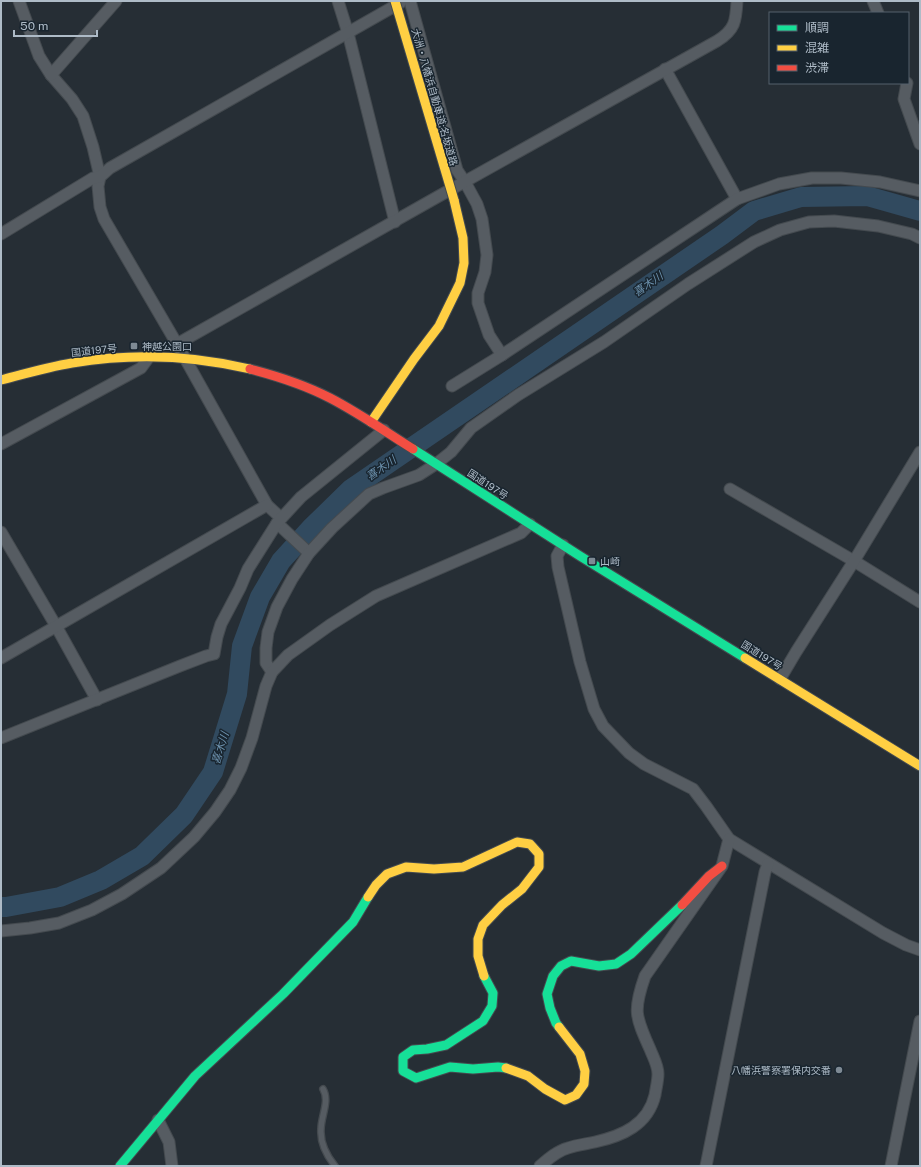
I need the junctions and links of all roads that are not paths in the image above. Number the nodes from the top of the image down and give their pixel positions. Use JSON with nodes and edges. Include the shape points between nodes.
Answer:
{"nodes":[{"id":1,"x":19,"y":1,"type":"edge"},
{"id":2,"x":116,"y":1,"type":"edge"},
{"id":3,"x":338,"y":1,"type":"edge"},
{"id":4,"x":395,"y":1,"type":"edge"},
{"id":5,"x":404,"y":1,"type":"edge"},
{"id":6,"x":410,"y":1,"type":"edge"},
{"id":7,"x":737,"y":1,"type":"edge"},
{"id":8,"x":873,"y":1,"type":"edge"},
{"id":9,"x":878,"y":12,"type":"edge"},
{"id":10,"x":348,"y":33,"type":"junction"},
{"id":11,"x":665,"y":69,"type":"junction"},
{"id":12,"x":52,"y":75,"type":"junction"},
{"id":13,"x":907,"y":84,"type":"edge"},
{"id":14,"x":920,"y":144,"type":"edge"},
{"id":15,"x":100,"y":177,"type":"junction"},
{"id":16,"x":465,"y":182,"type":"junction"},
{"id":17,"x":920,"y":191,"type":"edge"},
{"id":18,"x":737,"y":199,"type":"junction"},
{"id":19,"x":395,"y":222,"type":"junction"},
{"id":20,"x":1,"y":234,"type":"edge"},
{"id":21,"x":920,"y":238,"type":"edge"},
{"id":22,"x":178,"y":344,"type":"junction"},
{"id":23,"x":502,"y":355,"type":"junction"},
{"id":24,"x":149,"y":357,"type":"junction"},
{"id":25,"x":185,"y":358,"type":"junction"},
{"id":26,"x":1,"y":380,"type":"edge"},
{"id":27,"x":452,"y":386,"type":"dead end"},
{"id":28,"x":371,"y":422,"type":"junction"},
{"id":29,"x":388,"y":432,"type":"junction"},
{"id":30,"x":1,"y":444,"type":"edge"},
{"id":31,"x":920,"y":452,"type":"edge"},
{"id":32,"x":432,"y":461,"type":"junction"},
{"id":33,"x":730,"y":489,"type":"dead end"},
{"id":34,"x":267,"y":505,"type":"junction"},
{"id":35,"x":279,"y":522,"type":"junction"},
{"id":36,"x":530,"y":524,"type":"junction"},
{"id":37,"x":1,"y":532,"type":"edge"},
{"id":38,"x":563,"y":545,"type":"junction"},
{"id":39,"x":307,"y":551,"type":"junction"},
{"id":40,"x":854,"y":561,"type":"junction"},
{"id":41,"x":920,"y":602,"type":"edge"},
{"id":42,"x":56,"y":626,"type":"junction"},
{"id":43,"x":1,"y":658,"type":"edge"},
{"id":44,"x":272,"y":672,"type":"junction"},
{"id":45,"x":780,"y":679,"type":"junction"},
{"id":46,"x":97,"y":700,"type":"junction"},
{"id":47,"x":1,"y":738,"type":"edge"},
{"id":48,"x":920,"y":766,"type":"edge"},
{"id":49,"x":729,"y":839,"type":"junction"},
{"id":50,"x":768,"y":864,"type":"junction"},
{"id":51,"x":722,"y":866,"type":"junction"},
{"id":52,"x":1,"y":931,"type":"edge"},
{"id":53,"x":920,"y":950,"type":"edge"},
{"id":54,"x":920,"y":1021,"type":"edge"},
{"id":55,"x":324,"y":1089,"type":"dead end"},
{"id":56,"x":158,"y":1120,"type":"junction"},
{"id":57,"x":120,"y":1166,"type":"edge"},
{"id":58,"x":172,"y":1166,"type":"edge"},
{"id":59,"x":335,"y":1166,"type":"edge"},
{"id":60,"x":540,"y":1166,"type":"edge"},
{"id":61,"x":706,"y":1166,"type":"edge"},
{"id":62,"x":891,"y":1166,"type":"edge"}],
"edges":[{"from":1,"to":12,"type":"street","via":[[39,56]]},
{"from":2,"to":12,"type":"street"},
{"from":3,"to":10,"type":"street"},
{"from":4,"to":28,"type":"main road","name":"大洲・八幡浜自動車道;名坂道路","bridge":true,"via":[[454,200],[463,238],[464,263],[460,283],[439,326]]},
{"from":5,"to":10,"type":"street"},
{"from":6,"to":16,"type":"street","via":[[457,170]]},
{"from":7,"to":11,"type":"street","via":[[736,17],[726,35]]},
{"from":8,"to":9,"type":"street"},
{"from":10,"to":15,"type":"street","via":[[110,168]]},
{"from":10,"to":19,"type":"street"},
{"from":11,"to":16,"type":"street"},
{"from":11,"to":18,"type":"street"},
{"from":12,"to":15,"type":"street","via":[[83,116]]},
{"from":13,"to":14,"type":"street","via":[[904,99]]},
{"from":15,"to":20,"type":"street","via":[[93,178]]},
{"from":15,"to":22,"type":"street","via":[[100,208],[104,219]]},
{"from":16,"to":19,"type":"street"},
{"from":16,"to":23,"type":"street","via":[[482,219],[487,255],[478,302],[489,335]]},
{"from":17,"to":18,"type":"street","via":[[880,182],[812,178],[779,184]]},
{"from":18,"to":23,"type":"street"},
{"from":19,"to":22,"type":"street"},
{"from":21,"to":32,"type":"street","via":[[878,226],[834,221],[809,222],[780,230],[754,242],[604,342],[518,395],[471,428],[451,452]]},
{"from":22,"to":25,"type":"street"},
{"from":23,"to":27,"type":"street"},
{"from":24,"to":25,"type":"main road","name":"国道197号"},
{"from":24,"to":26,"type":"main road","name":"国道197号","via":[[109,358],[73,363]]},
{"from":24,"to":30,"type":"street","via":[[141,368]]},
{"from":25,"to":28,"type":"main road","name":"国道197号","via":[[263,372],[317,392]]},
{"from":25,"to":34,"type":"street"},
{"from":28,"to":29,"type":"main road","name":"国道197号"},
{"from":29,"to":32,"type":"main road","name":"国道197号"},
{"from":29,"to":35,"type":"street","via":[[301,497]]},
{"from":31,"to":40,"type":"street"},
{"from":32,"to":36,"type":"main road","name":"国道197号"},
{"from":32,"to":39,"type":"street","via":[[419,475],[369,494]]},
{"from":33,"to":40,"type":"street"},
{"from":34,"to":35,"type":"street"},
{"from":34,"to":42,"type":"street"},
{"from":35,"to":39,"type":"street"},
{"from":35,"to":46,"type":"street","via":[[248,569],[221,624],[214,654]]},
{"from":36,"to":38,"type":"main road","name":"国道197号"},
{"from":36,"to":44,"type":"street","via":[[521,533],[376,596],[288,655]]},
{"from":37,"to":42,"type":"street"},
{"from":38,"to":45,"type":"main road","name":"国道197号"},
{"from":38,"to":49,"type":"street","via":[[557,556],[558,567],[580,662],[594,709],[603,726],[629,753],[644,764],[693,789]]},
{"from":39,"to":44,"type":"street","via":[[277,607],[268,632],[266,663]]},
{"from":40,"to":41,"type":"street"},
{"from":40,"to":45,"type":"street"},
{"from":42,"to":43,"type":"street"},
{"from":42,"to":46,"type":"street"},
{"from":44,"to":52,"type":"street","via":[[242,768],[230,790],[215,812],[161,868],[122,894],[59,923]]},
{"from":45,"to":48,"type":"main road","name":"国道197号"},
{"from":46,"to":47,"type":"street"},
{"from":49,"to":50,"type":"street"},
{"from":49,"to":51,"type":"street"},
{"from":50,"to":53,"type":"street","via":[[906,946]]},
{"from":50,"to":61,"type":"street"},
{"from":51,"to":56,"type":"main road","via":[[631,954],[616,964],[599,966],[571,961],[561,966],[553,976],[547,994],[550,1008],[556,1023],[580,1054],[585,1071],[584,1084],[576,1095],[565,1100],[528,1076],[510,1069],[450,1067],[416,1078],[403,1071],[403,1057],[413,1050],[446,1045],[483,1021],[492,1006],[493,993],[485,979],[478,956],[478,939],[483,924],[522,889],[539,867],[539,854],[530,844],[517,842],[463,867],[406,867],[387,874],[376,885],[353,922],[283,994],[195,1076]]},
{"from":51,"to":60,"type":"street","via":[[645,976],[638,995],[636,1010],[639,1025],[658,1068],[653,1105],[642,1121],[628,1131],[597,1142],[566,1148]]},
{"from":54,"to":62,"type":"street"},
{"from":55,"to":59,"type":"lane","via":[[326,1094],[321,1129],[323,1144]]},
{"from":56,"to":57,"type":"main road"},
{"from":56,"to":58,"type":"street","via":[[169,1142]]}]}
